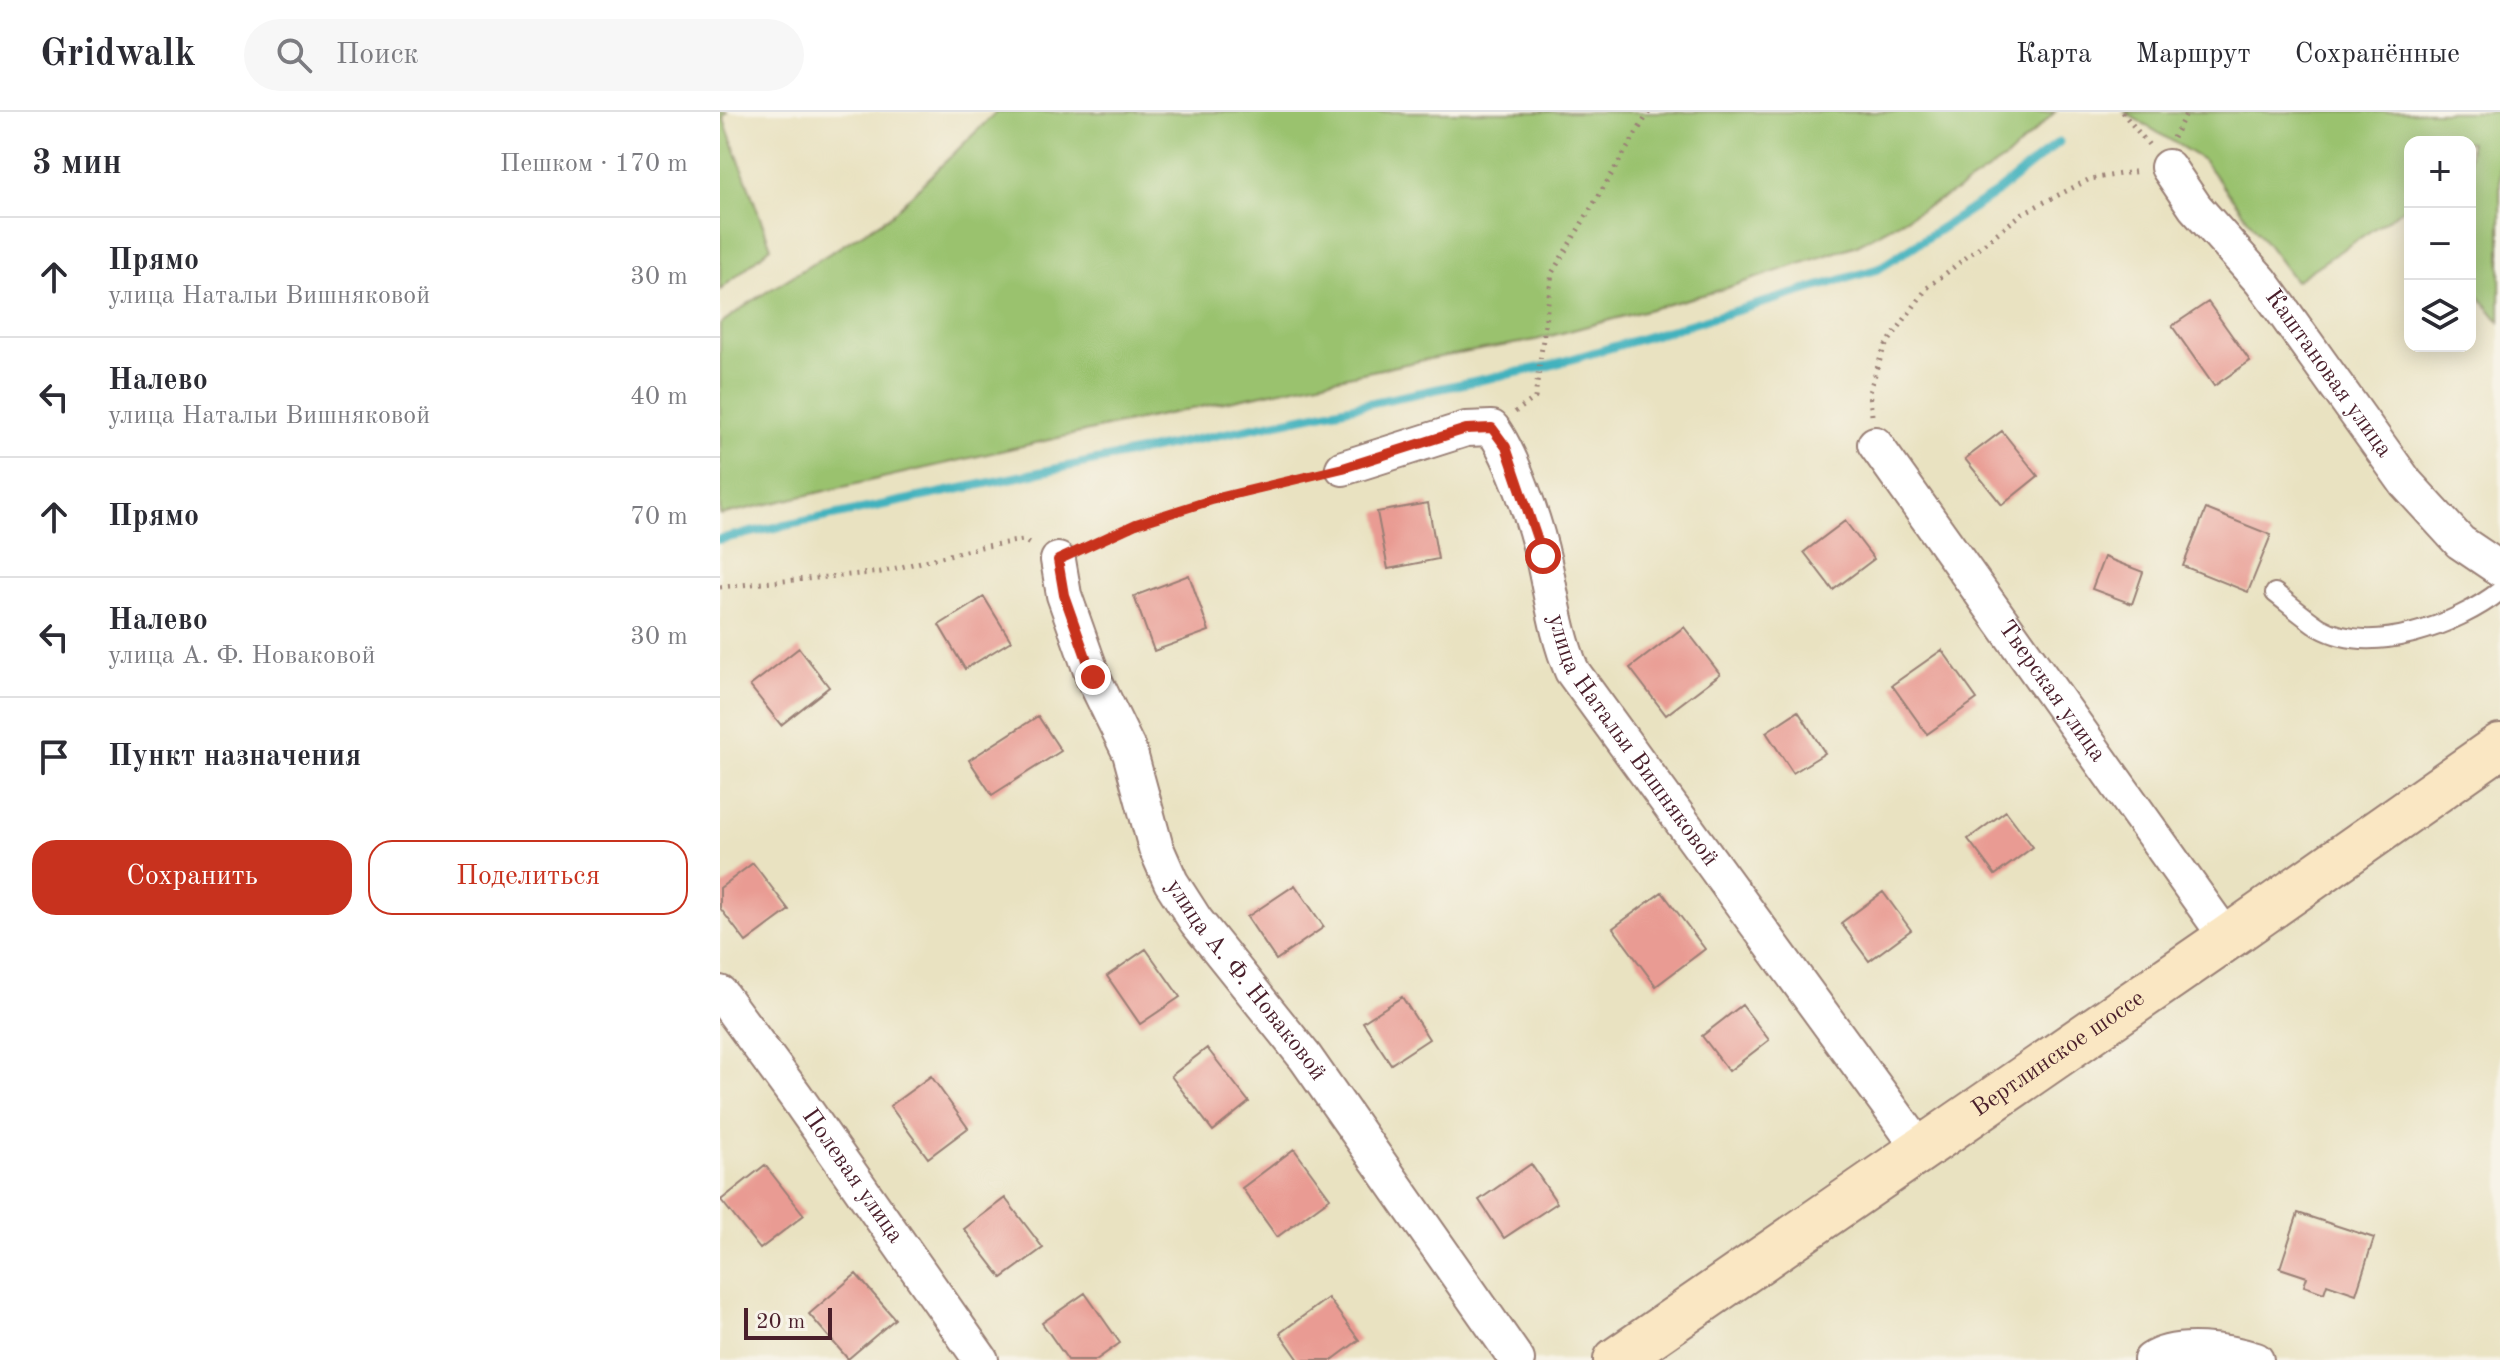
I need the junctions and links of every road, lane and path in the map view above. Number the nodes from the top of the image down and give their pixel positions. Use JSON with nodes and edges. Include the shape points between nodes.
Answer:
{"nodes":[{"id":1,"x":1649,"y":112,"type":"edge"},
{"id":2,"x":2122,"y":112,"type":"edge"},
{"id":3,"x":2168,"y":167,"type":"junction"},
{"id":4,"x":1492,"y":428,"type":"junction"},
{"id":5,"x":1875,"y":444,"type":"joint"},
{"id":6,"x":1343,"y":468,"type":"joint"},
{"id":7,"x":1058,"y":560,"type":"junction"},
{"id":8,"x":2500,"y":569,"type":"edge"},
{"id":9,"x":720,"y":587,"type":"edge"},
{"id":10,"x":2500,"y":591,"type":"edge"},
{"id":11,"x":2275,"y":593,"type":"dead end"},
{"id":12,"x":2500,"y":746,"type":"edge"},
{"id":13,"x":2227,"y":938,"type":"junction"},
{"id":14,"x":720,"y":993,"type":"edge"},
{"id":15,"x":1921,"y":1150,"type":"junction"},
{"id":16,"x":981,"y":1360,"type":"edge"},
{"id":17,"x":1517,"y":1360,"type":"edge"},
{"id":18,"x":1616,"y":1360,"type":"edge"},
{"id":19,"x":2151,"y":1360,"type":"edge"},
{"id":20,"x":2256,"y":1360,"type":"edge"}],
"edges":[{"from":1,"to":4,"type":"path","via":[[1552,273],[1535,398]]},
{"from":2,"to":3,"type":"path"},
{"from":3,"to":5,"type":"path","via":[[2090,179],[2023,213],[1927,288],[1884,348],[1869,392]]},
{"from":3,"to":8,"type":"street","name":"Каштановая улица","via":[[2195,207],[2261,281],[2406,483],[2460,542]]},
{"from":4,"to":6,"type":"street","via":[[1466,429]]},
{"from":4,"to":15,"type":"street","name":"улица Натальи Вишняковой","via":[[1506,447],[1543,556],[1562,648],[1572,671]]},
{"from":5,"to":13,"type":"street","name":"Тверская улица"},
{"from":6,"to":7,"type":"path","via":[[1218,498],[1150,520]]},
{"from":7,"to":9,"type":"path","via":[[1023,540],[881,572]]},
{"from":7,"to":17,"type":"street","name":"улица А. Ф. Новаковой","via":[[1064,595],[1093,677],[1130,753],[1171,882],[1305,1057]]},
{"from":10,"to":11,"type":"lane","via":[[2455,620],[2390,637],[2345,636],[2320,627]]},
{"from":12,"to":13,"type":"main road","name":"Вертлинское шоссе"},
{"from":13,"to":15,"type":"main road","name":"Вертлинское шоссе"},
{"from":14,"to":16,"type":"street","name":"Полевая улица"},
{"from":15,"to":18,"type":"main road","name":"Вертлинское шоссе"},
{"from":19,"to":20,"type":"street","via":[[2177,1350]]}]}
